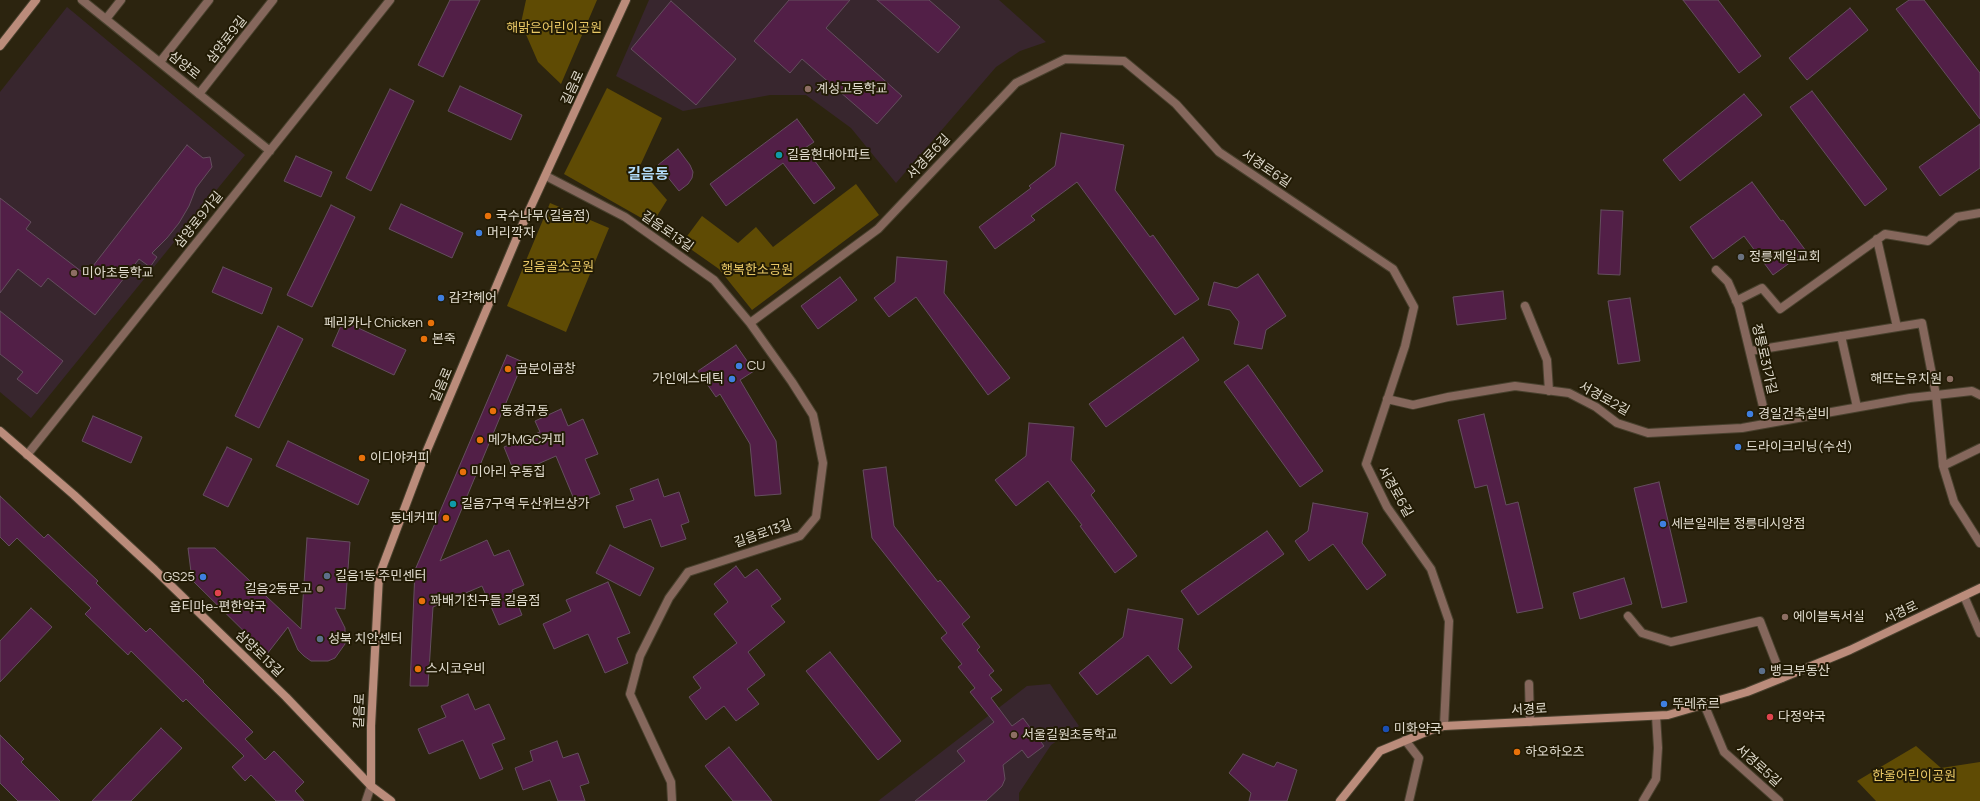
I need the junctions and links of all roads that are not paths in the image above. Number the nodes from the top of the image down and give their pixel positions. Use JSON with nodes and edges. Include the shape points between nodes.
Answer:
{"nodes":[{"id":1,"x":36,"y":0,"type":"edge"},
{"id":2,"x":82,"y":0,"type":"edge"},
{"id":3,"x":120,"y":0,"type":"edge"},
{"id":4,"x":209,"y":0,"type":"edge"},
{"id":5,"x":274,"y":0,"type":"edge"},
{"id":6,"x":390,"y":0,"type":"edge"},
{"id":7,"x":626,"y":0,"type":"edge"},
{"id":8,"x":106,"y":18,"type":"junction"},
{"id":9,"x":0,"y":46,"type":"edge"},
{"id":10,"x":160,"y":62,"type":"junction"},
{"id":11,"x":199,"y":94,"type":"junction"},
{"id":12,"x":270,"y":151,"type":"junction"},
{"id":13,"x":546,"y":176,"type":"junction"},
{"id":14,"x":1980,"y":213,"type":"edge"},
{"id":15,"x":1877,"y":239,"type":"junction"},
{"id":16,"x":1716,"y":270,"type":"dead end"},
{"id":17,"x":1736,"y":301,"type":"junction"},
{"id":18,"x":1525,"y":306,"type":"dead end"},
{"id":19,"x":750,"y":323,"type":"junction"},
{"id":20,"x":1897,"y":327,"type":"junction"},
{"id":21,"x":1841,"y":336,"type":"junction"},
{"id":22,"x":1750,"y":351,"type":"junction"},
{"id":23,"x":1549,"y":391,"type":"junction"},
{"id":24,"x":1936,"y":395,"type":"junction"},
{"id":25,"x":1980,"y":395,"type":"edge"},
{"id":26,"x":1387,"y":399,"type":"junction"},
{"id":27,"x":1857,"y":407,"type":"junction"},
{"id":28,"x":1767,"y":423,"type":"junction"},
{"id":29,"x":0,"y":431,"type":"edge"},
{"id":30,"x":1980,"y":448,"type":"edge"},
{"id":31,"x":27,"y":455,"type":"junction"},
{"id":32,"x":1943,"y":466,"type":"junction"},
{"id":33,"x":1980,"y":543,"type":"edge"},
{"id":34,"x":1980,"y":588,"type":"edge"},
{"id":35,"x":1964,"y":596,"type":"junction"},
{"id":36,"x":1628,"y":616,"type":"dead end"},
{"id":37,"x":1980,"y":633,"type":"edge"},
{"id":38,"x":1782,"y":678,"type":"junction"},
{"id":39,"x":1529,"y":684,"type":"dead end"},
{"id":40,"x":1704,"y":704,"type":"junction"},
{"id":41,"x":1656,"y":716,"type":"junction"},
{"id":42,"x":1530,"y":722,"type":"junction"},
{"id":43,"x":1444,"y":726,"type":"junction"},
{"id":44,"x":1405,"y":740,"type":"junction"},
{"id":45,"x":371,"y":786,"type":"junction"},
{"id":46,"x":366,"y":801,"type":"edge"},
{"id":47,"x":391,"y":801,"type":"edge"},
{"id":48,"x":672,"y":801,"type":"edge"},
{"id":49,"x":1340,"y":801,"type":"edge"},
{"id":50,"x":1409,"y":801,"type":"edge"},
{"id":51,"x":1643,"y":801,"type":"edge"},
{"id":52,"x":1778,"y":801,"type":"edge"}],
"edges":[{"from":1,"to":9,"type":"street"},
{"from":2,"to":8,"type":"street","name":"삼양로"},
{"from":3,"to":8,"type":"street"},
{"from":4,"to":10,"type":"street"},
{"from":5,"to":11,"type":"street","name":"삼양로9길"},
{"from":6,"to":12,"type":"street","name":"삼양로9가길"},
{"from":7,"to":13,"type":"street","name":"길음로"},
{"from":8,"to":10,"type":"street","name":"삼양로"},
{"from":10,"to":11,"type":"street","name":"삼양로"},
{"from":11,"to":12,"type":"street","name":"삼양로"},
{"from":12,"to":31,"type":"street","name":"삼양로9가길"},
{"from":13,"to":19,"type":"street","name":"길음로13길","via":[[625,217],[714,280]]},
{"from":13,"to":45,"type":"street","name":"길음로","via":[[521,228],[434,434],[379,576]]},
{"from":14,"to":15,"type":"street","via":[[1958,217],[1928,241],[1885,234]]},
{"from":15,"to":17,"type":"street","via":[[1780,309],[1762,288]]},
{"from":15,"to":20,"type":"street"},
{"from":16,"to":17,"type":"street","name":"정릉로31가길","via":[[1728,282]]},
{"from":17,"to":22,"type":"street","name":"정릉로31가길"},
{"from":18,"to":23,"type":"street","via":[[1547,360]]},
{"from":19,"to":26,"type":"street","name":"서경로6길","via":[[878,229],[1016,83],[1065,59],[1124,61],[1176,104],[1219,152],[1393,268],[1414,307],[1405,346]]},
{"from":19,"to":48,"type":"street","name":"길음로13길","via":[[813,415],[823,464],[816,517],[800,536],[688,572],[669,598],[640,656],[630,694],[671,782]]},
{"from":20,"to":21,"type":"street"},
{"from":20,"to":24,"type":"street","via":[[1922,323]]},
{"from":21,"to":22,"type":"street"},
{"from":21,"to":27,"type":"street"},
{"from":22,"to":28,"type":"street","name":"정릉로31가길"},
{"from":23,"to":26,"type":"street","name":"서경로2길","via":[[1515,386],[1413,405]]},
{"from":23,"to":28,"type":"street","name":"서경로2길","via":[[1569,393],[1596,407],[1617,423],[1648,433],[1742,428]]},
{"from":24,"to":25,"type":"street","name":"서경로2길","via":[[1972,391]]},
{"from":24,"to":27,"type":"street","name":"서경로2길"},
{"from":24,"to":32,"type":"street"},
{"from":26,"to":43,"type":"street","name":"서경로6길","via":[[1366,464],[1387,507],[1431,569],[1449,621]]},
{"from":27,"to":28,"type":"street","name":"서경로2길"},
{"from":29,"to":31,"type":"street","name":"삼양로13길"},
{"from":30,"to":32,"type":"street"},
{"from":31,"to":45,"type":"street","name":"삼양로13길","via":[[156,570],[286,697]]},
{"from":32,"to":33,"type":"street","via":[[1954,502]]},
{"from":34,"to":35,"type":"street","name":"서경로"},
{"from":35,"to":37,"type":"street"},
{"from":35,"to":38,"type":"street","name":"서경로","via":[[1850,650]]},
{"from":36,"to":38,"type":"street","via":[[1642,633],[1671,642],[1760,621]]},
{"from":38,"to":40,"type":"street","name":"서경로","via":[[1747,692]]},
{"from":39,"to":42,"type":"street"},
{"from":40,"to":41,"type":"street","name":"서경로"},
{"from":40,"to":52,"type":"street","name":"서경로5길","via":[[1724,752]]},
{"from":41,"to":42,"type":"street","name":"서경로"},
{"from":41,"to":51,"type":"street","via":[[1656,779]]},
{"from":42,"to":43,"type":"street","name":"서경로"},
{"from":43,"to":44,"type":"street","name":"서경로"},
{"from":44,"to":49,"type":"street","name":"서경로","via":[[1380,751]]},
{"from":44,"to":50,"type":"street","via":[[1418,758]]},
{"from":45,"to":46,"type":"street","name":"길음로"},
{"from":45,"to":47,"type":"street","name":"삼양로13길"}]}
